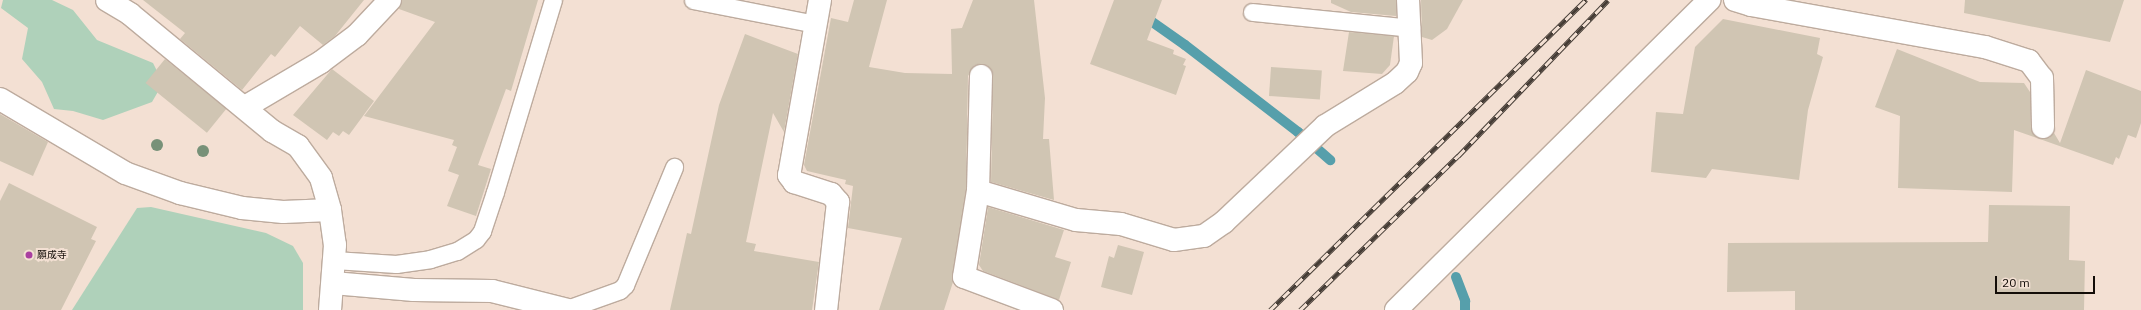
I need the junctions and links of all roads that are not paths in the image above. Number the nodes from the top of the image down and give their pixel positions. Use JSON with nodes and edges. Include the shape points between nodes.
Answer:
{"nodes":[{"id":1,"x":390,"y":0,"type":"edge"},
{"id":2,"x":554,"y":0,"type":"edge"},
{"id":3,"x":693,"y":0,"type":"edge"},
{"id":4,"x":820,"y":0,"type":"edge"},
{"id":5,"x":1408,"y":0,"type":"edge"},
{"id":6,"x":1709,"y":0,"type":"edge"},
{"id":7,"x":1734,"y":0,"type":"edge"},
{"id":8,"x":121,"y":4,"type":"edge"},
{"id":9,"x":1252,"y":12,"type":"dead end"},
{"id":10,"x":815,"y":24,"type":"junction"},
{"id":11,"x":1411,"y":28,"type":"junction"},
{"id":12,"x":981,"y":76,"type":"dead end"},
{"id":13,"x":0,"y":99,"type":"edge"},
{"id":14,"x":245,"y":107,"type":"junction"},
{"id":15,"x":2044,"y":127,"type":"dead end"},
{"id":16,"x":674,"y":167,"type":"dead end"},
{"id":17,"x":978,"y":191,"type":"junction"},
{"id":18,"x":330,"y":210,"type":"junction"},
{"id":19,"x":334,"y":260,"type":"junction"},
{"id":20,"x":333,"y":284,"type":"junction"},
{"id":21,"x":568,"y":309,"type":"edge"},
{"id":22,"x":330,"y":310,"type":"edge"},
{"id":23,"x":826,"y":310,"type":"edge"},
{"id":24,"x":1052,"y":310,"type":"edge"},
{"id":25,"x":1396,"y":310,"type":"edge"}],
"edges":[{"from":1,"to":14,"type":"street","via":[[358,35]]},
{"from":2,"to":19,"type":"lane","via":[[495,192],[482,231],[476,239],[457,251],[396,264]]},
{"from":3,"to":10,"type":"lane"},
{"from":4,"to":10,"type":"street"},
{"from":5,"to":11,"type":"street"},
{"from":6,"to":25,"type":"street"},
{"from":7,"to":15,"type":"street","via":[[1985,47],[2029,61],[2042,78]]},
{"from":8,"to":14,"type":"street"},
{"from":9,"to":11,"type":"lane"},
{"from":10,"to":23,"type":"street","via":[[789,175],[794,182],[831,194],[838,202]]},
{"from":11,"to":17,"type":"street","via":[[1411,63],[1407,72],[1396,83],[1321,130],[1224,222],[1204,236],[1174,240],[1121,224],[1076,220]]},
{"from":12,"to":17,"type":"street"},
{"from":13,"to":18,"type":"street","via":[[125,173],[180,193],[249,208],[282,212]]},
{"from":14,"to":18,"type":"street","via":[[272,132],[298,146],[322,178]]},
{"from":16,"to":21,"type":"lane","via":[[625,285],[620,290]]},
{"from":17,"to":24,"type":"street","via":[[964,277]]},
{"from":18,"to":19,"type":"street","via":[[335,245]]},
{"from":19,"to":20,"type":"street"},
{"from":20,"to":21,"type":"street","via":[[414,290],[492,290]]},
{"from":20,"to":22,"type":"street"}]}
